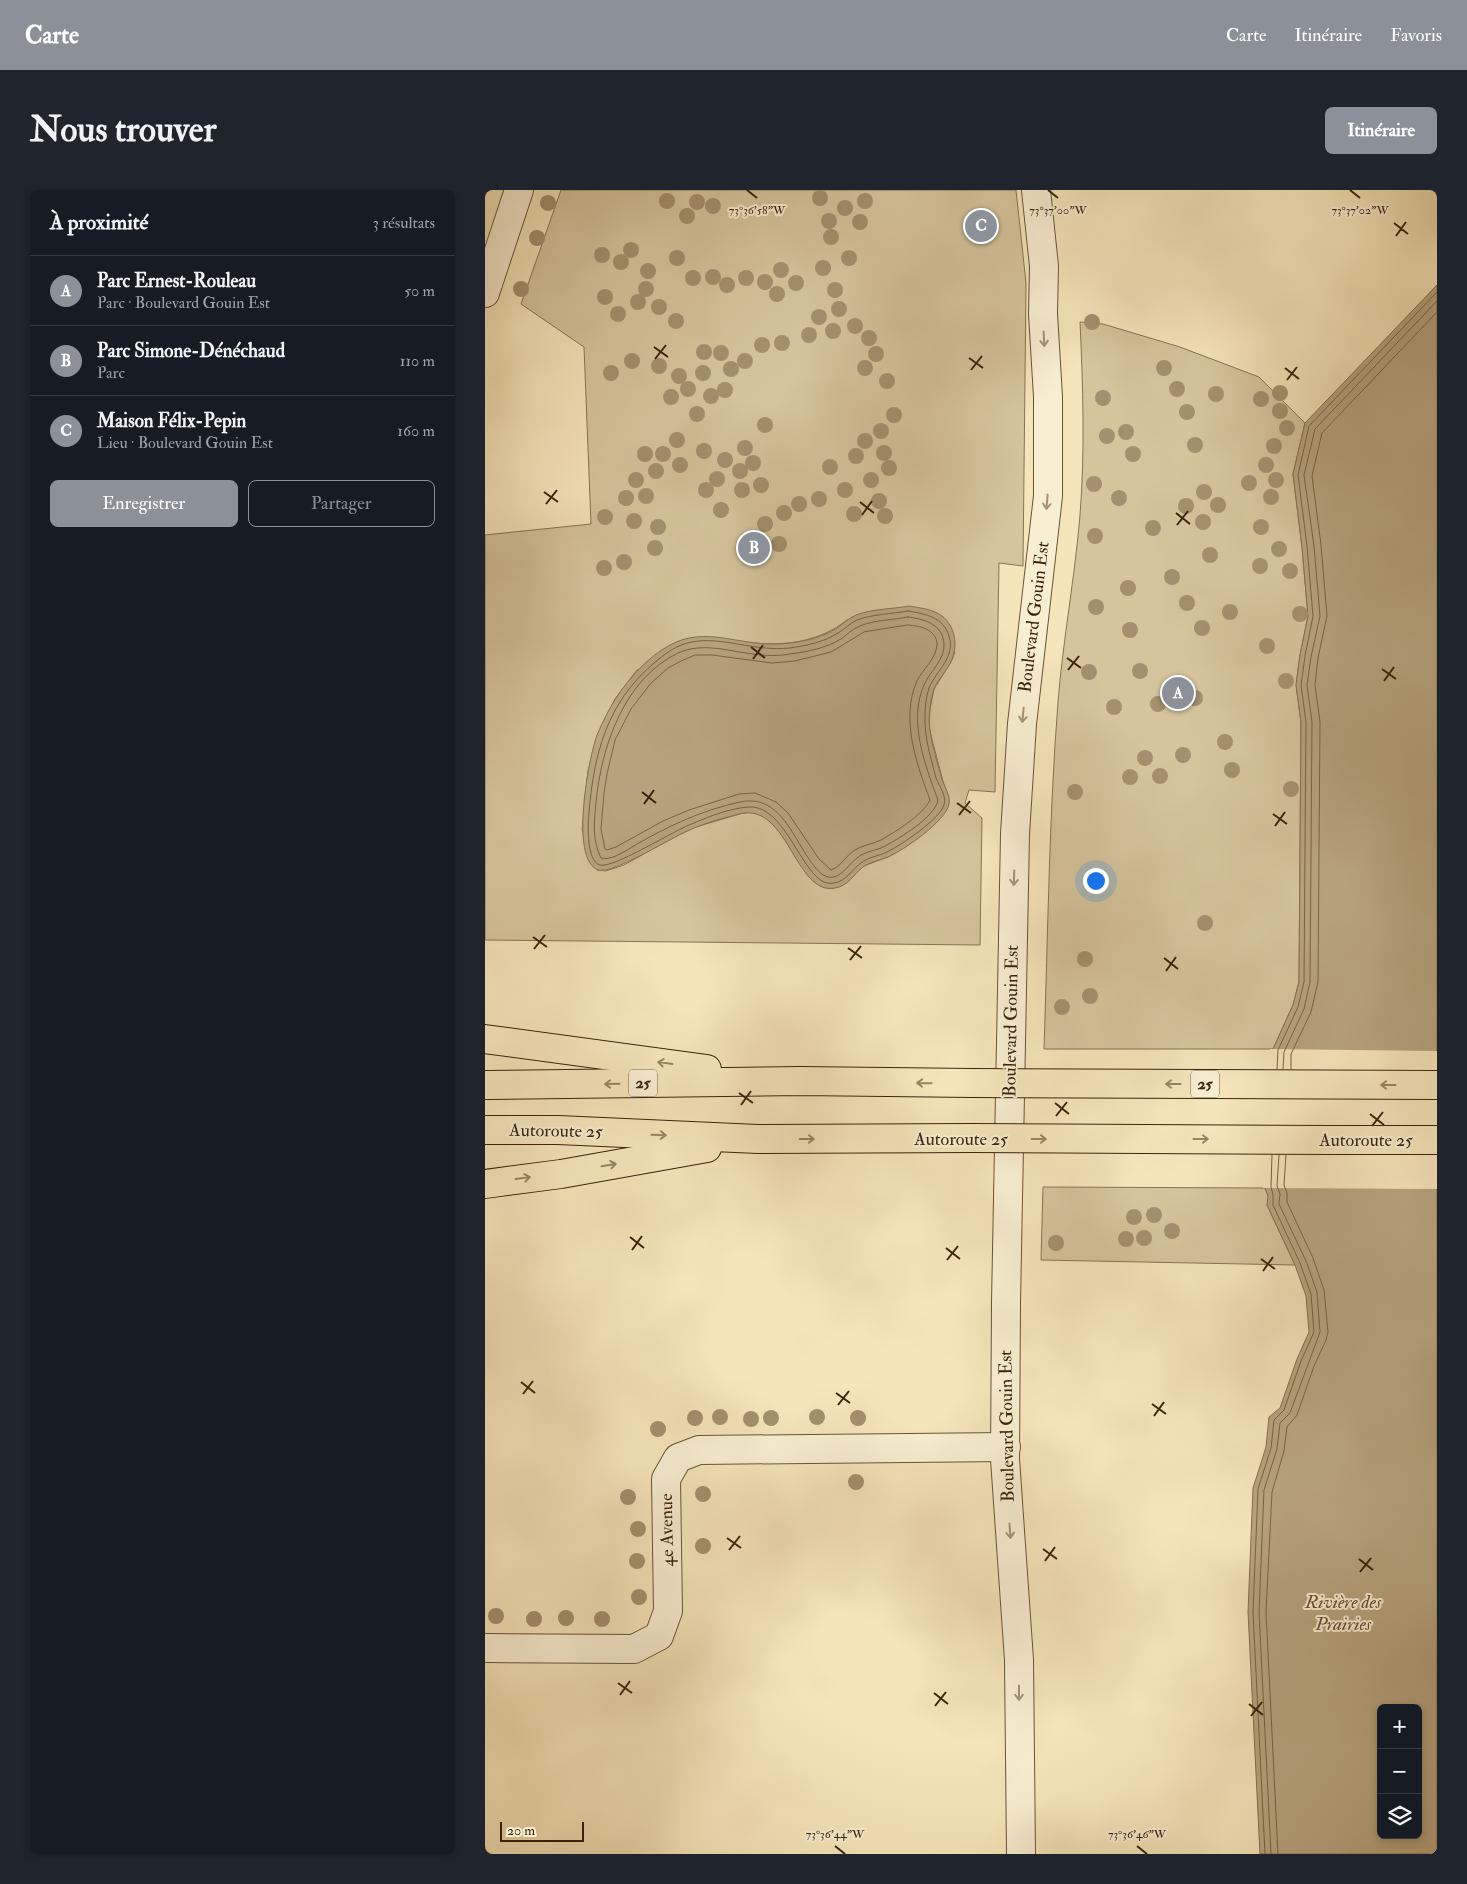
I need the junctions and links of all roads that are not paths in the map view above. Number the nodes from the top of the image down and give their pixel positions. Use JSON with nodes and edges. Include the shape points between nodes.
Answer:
{"nodes":[{"id":1,"x":519,"y":190,"type":"edge"},
{"id":2,"x":1036,"y":190,"type":"edge"},
{"id":3,"x":485,"y":294,"type":"edge"},
{"id":4,"x":485,"y":1039,"type":"edge"},
{"id":5,"x":800,"y":1081,"type":"junction"},
{"id":6,"x":485,"y":1085,"type":"edge"},
{"id":7,"x":1437,"y":1086,"type":"edge"},
{"id":8,"x":485,"y":1130,"type":"edge"},
{"id":9,"x":758,"y":1139,"type":"junction"},
{"id":10,"x":1437,"y":1140,"type":"edge"},
{"id":11,"x":485,"y":1184,"type":"edge"},
{"id":12,"x":1005,"y":1447,"type":"junction"},
{"id":13,"x":485,"y":1648,"type":"edge"},
{"id":14,"x":1021,"y":1854,"type":"edge"}],
"edges":[{"from":1,"to":3,"type":"street"},
{"from":2,"to":12,"type":"street","name":"Boulevard Gouin Est","one_way":true,"via":[[1043,244],[1048,496],[1022,724],[1015,834]]},
{"from":5,"to":4,"type":"highway","one_way":true},
{"from":5,"to":6,"type":"highway","number":"25","one_way":true},
{"from":7,"to":5,"type":"highway","number":"25","one_way":true,"bridge":true},
{"from":8,"to":9,"type":"highway","name":"Autoroute 25","one_way":true},
{"from":9,"to":10,"type":"highway","name":"Autoroute 25","one_way":true,"bridge":true},
{"from":11,"to":9,"type":"highway","one_way":true},
{"from":12,"to":13,"type":"street","name":"4e Avenue","via":[[699,1450],[679,1458],[666,1479],[668,1610],[659,1636],[634,1649]]},
{"from":12,"to":14,"type":"street","name":"Boulevard Gouin Est","one_way":true,"via":[[1019,1660]]}]}
